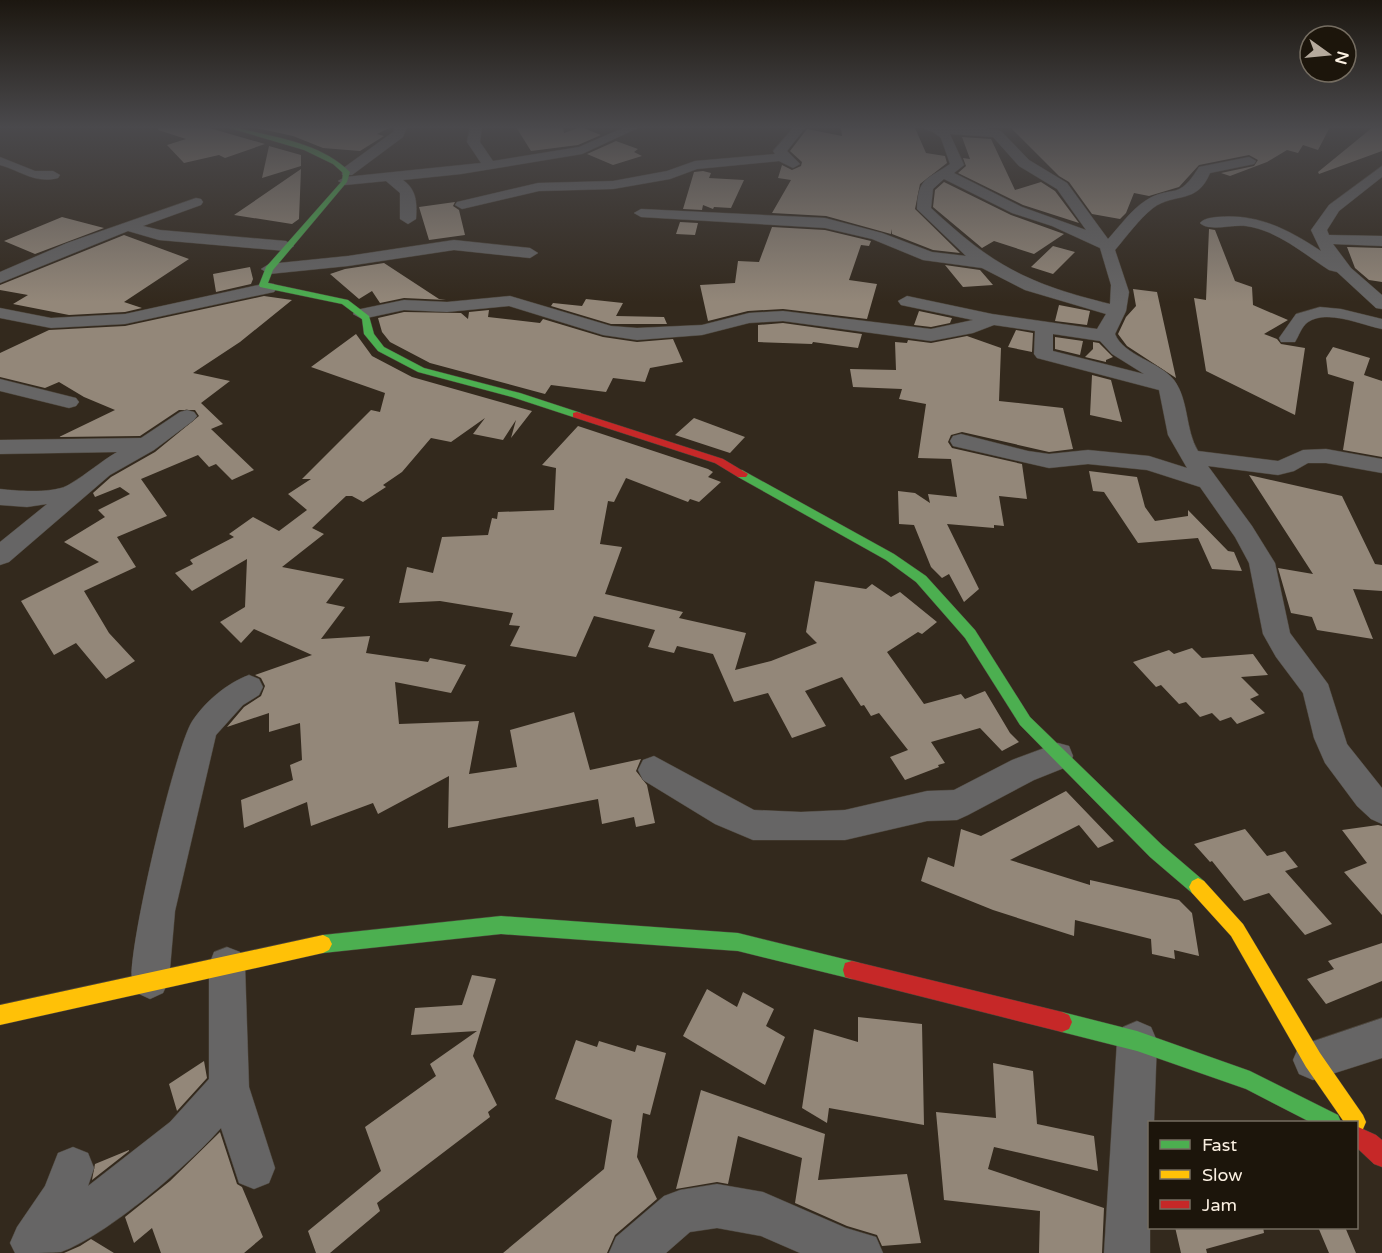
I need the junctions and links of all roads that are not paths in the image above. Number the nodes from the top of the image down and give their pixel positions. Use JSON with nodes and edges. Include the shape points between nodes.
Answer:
{"nodes":[{"id":1,"x":339,"y":185,"type":"edge"},
{"id":2,"x":403,"y":185,"type":"edge"},
{"id":3,"x":595,"y":185,"type":"edge"},
{"id":4,"x":927,"y":185,"type":"edge"},
{"id":5,"x":968,"y":185,"type":"edge"},
{"id":6,"x":1061,"y":185,"type":"edge"},
{"id":7,"x":1195,"y":185,"type":"edge"},
{"id":8,"x":1362,"y":185,"type":"edge"},
{"id":9,"x":196,"y":202,"type":"dead end"},
{"id":10,"x":462,"y":206,"type":"dead end"},
{"id":11,"x":641,"y":213,"type":"dead end"},
{"id":12,"x":408,"y":219,"type":"dead end"},
{"id":13,"x":1208,"y":223,"type":"dead end"},
{"id":14,"x":126,"y":226,"type":"junction"},
{"id":15,"x":1322,"y":239,"type":"junction"},
{"id":16,"x":1382,"y":241,"type":"edge"},
{"id":17,"x":286,"y":246,"type":"junction"},
{"id":18,"x":1106,"y":246,"type":"junction"},
{"id":19,"x":530,"y":253,"type":"dead end"},
{"id":20,"x":985,"y":262,"type":"junction"},
{"id":21,"x":269,"y":269,"type":"junction"},
{"id":22,"x":1341,"y":270,"type":"junction"},
{"id":23,"x":0,"y":278,"type":"edge"},
{"id":24,"x":268,"y":288,"type":"junction"},
{"id":25,"x":907,"y":302,"type":"dead end"},
{"id":26,"x":1382,"y":304,"type":"edge"},
{"id":27,"x":1117,"y":311,"type":"junction"},
{"id":28,"x":0,"y":313,"type":"edge"},
{"id":29,"x":362,"y":314,"type":"junction"},
{"id":30,"x":992,"y":319,"type":"junction"},
{"id":31,"x":1382,"y":324,"type":"edge"},
{"id":32,"x":1044,"y":327,"type":"junction"},
{"id":33,"x":1106,"y":336,"type":"junction"},
{"id":34,"x":1288,"y":338,"type":"dead end"},
{"id":35,"x":0,"y":385,"type":"edge"},
{"id":36,"x":1168,"y":386,"type":"junction"},
{"id":37,"x":69,"y":402,"type":"dead end"},
{"id":38,"x":187,"y":416,"type":"dead end"},
{"id":39,"x":961,"y":441,"type":"dead end"},
{"id":40,"x":146,"y":445,"type":"junction"},
{"id":41,"x":0,"y":447,"type":"edge"},
{"id":42,"x":1192,"y":457,"type":"junction"},
{"id":43,"x":1382,"y":466,"type":"edge"},
{"id":44,"x":1205,"y":481,"type":"junction"},
{"id":45,"x":73,"y":493,"type":"junction"},
{"id":46,"x":0,"y":497,"type":"edge"},
{"id":47,"x":0,"y":556,"type":"edge"},
{"id":48,"x":249,"y":687,"type":"dead end"},
{"id":49,"x":1058,"y":756,"type":"junction"},
{"id":50,"x":654,"y":770,"type":"dead end"},
{"id":51,"x":1382,"y":809,"type":"edge"},
{"id":52,"x":226,"y":965,"type":"junction"},
{"id":53,"x":150,"y":981,"type":"junction"},
{"id":54,"x":0,"y":1015,"type":"edge"},
{"id":55,"x":1382,"y":1038,"type":"edge"},
{"id":56,"x":1137,"y":1041,"type":"junction"},
{"id":57,"x":1313,"y":1060,"type":"junction"},
{"id":58,"x":229,"y":1087,"type":"junction"},
{"id":59,"x":1329,"y":1121,"type":"edge"},
{"id":60,"x":1354,"y":1121,"type":"edge"},
{"id":61,"x":73,"y":1168,"type":"dead end"},
{"id":62,"x":254,"y":1168,"type":"dead end"},
{"id":63,"x":29,"y":1248,"type":"edge"},
{"id":64,"x":632,"y":1253,"type":"edge"},
{"id":65,"x":860,"y":1253,"type":"edge"},
{"id":66,"x":1127,"y":1253,"type":"edge"}],
"edges":[{"from":1,"to":17,"type":"street"},
{"from":2,"to":12,"type":"street","via":[[409,191]]},
{"from":3,"to":10,"type":"street","via":[[538,187]]},
{"from":4,"to":20,"type":"street","via":[[924,209]]},
{"from":5,"to":18,"type":"street","via":[[1017,210],[1084,233]]},
{"from":6,"to":18,"type":"street"},
{"from":7,"to":18,"type":"street","via":[[1187,193],[1158,199],[1147,206],[1124,234]]},
{"from":8,"to":15,"type":"street","via":[[1334,208],[1319,230]]},
{"from":9,"to":14,"type":"street"},
{"from":11,"to":20,"type":"street","via":[[825,223],[877,236],[930,257]]},
{"from":13,"to":22,"type":"street","via":[[1235,220],[1275,227]]},
{"from":14,"to":17,"type":"street","via":[[159,235]]},
{"from":14,"to":23,"type":"street"},
{"from":15,"to":16,"type":"street"},
{"from":15,"to":22,"type":"street"},
{"from":17,"to":21,"type":"street"},
{"from":18,"to":27,"type":"street","via":[[1121,283]]},
{"from":19,"to":21,"type":"street","via":[[454,244]]},
{"from":20,"to":27,"type":"street","via":[[1040,289]]},
{"from":21,"to":24,"type":"street","via":[[263,285]]},
{"from":22,"to":26,"type":"street"},
{"from":24,"to":28,"type":"street","via":[[125,319],[39,322]]},
{"from":24,"to":29,"type":"street","via":[[345,302]]},
{"from":25,"to":30,"type":"street"},
{"from":27,"to":33,"type":"street"},
{"from":29,"to":30,"type":"street","via":[[404,304],[447,307],[510,301],[609,331],[637,334],[702,330],[749,318],[783,316],[931,335],[967,329]]},
{"from":29,"to":49,"type":"street","via":[[369,334],[381,349],[422,370],[516,395],[719,461],[890,557],[948,605],[1025,721]]},
{"from":30,"to":32,"type":"street"},
{"from":31,"to":34,"type":"street","via":[[1310,314],[1299,319]]},
{"from":32,"to":33,"type":"street"},
{"from":32,"to":36,"type":"street","via":[[1044,354]]},
{"from":33,"to":36,"type":"street","via":[[1157,373]]},
{"from":35,"to":37,"type":"street"},
{"from":36,"to":42,"type":"street","via":[[1181,440]]},
{"from":38,"to":40,"type":"street"},
{"from":39,"to":44,"type":"street","via":[[1028,458],[1088,457],[1149,463]]},
{"from":40,"to":41,"type":"street"},
{"from":40,"to":45,"type":"street","via":[[102,470]]},
{"from":42,"to":43,"type":"street","via":[[1278,468],[1288,468],[1299,458],[1317,456]]},
{"from":42,"to":44,"type":"street"},
{"from":44,"to":51,"type":"street","via":[[1248,536],[1263,565],[1272,624],[1278,639],[1315,686],[1332,746],[1366,794]]},
{"from":45,"to":46,"type":"street","via":[[27,499]]},
{"from":45,"to":47,"type":"street"},
{"from":48,"to":53,"type":"street","via":[[233,697],[203,729],[157,911]]},
{"from":49,"to":50,"type":"street","via":[[957,805],[927,806],[845,825],[801,827],[753,825]]},
{"from":49,"to":57,"type":"street","via":[[1156,851],[1207,894],[1237,930]]},
{"from":52,"to":53,"type":"street"},
{"from":52,"to":56,"type":"street","via":[[326,943],[501,925],[738,942]]},
{"from":52,"to":58,"type":"street"},
{"from":53,"to":54,"type":"street"},
{"from":55,"to":57,"type":"street"},
{"from":56,"to":59,"type":"street","via":[[1250,1081]]},
{"from":56,"to":66,"type":"street"},
{"from":57,"to":60,"type":"street"},
{"from":58,"to":62,"type":"street"},
{"from":58,"to":63,"type":"street","via":[[176,1144],[94,1209]]},
{"from":61,"to":63,"type":"street","via":[[62,1199]]},
{"from":64,"to":65,"type":"street","via":[[680,1212],[717,1206],[763,1214]]}]}
